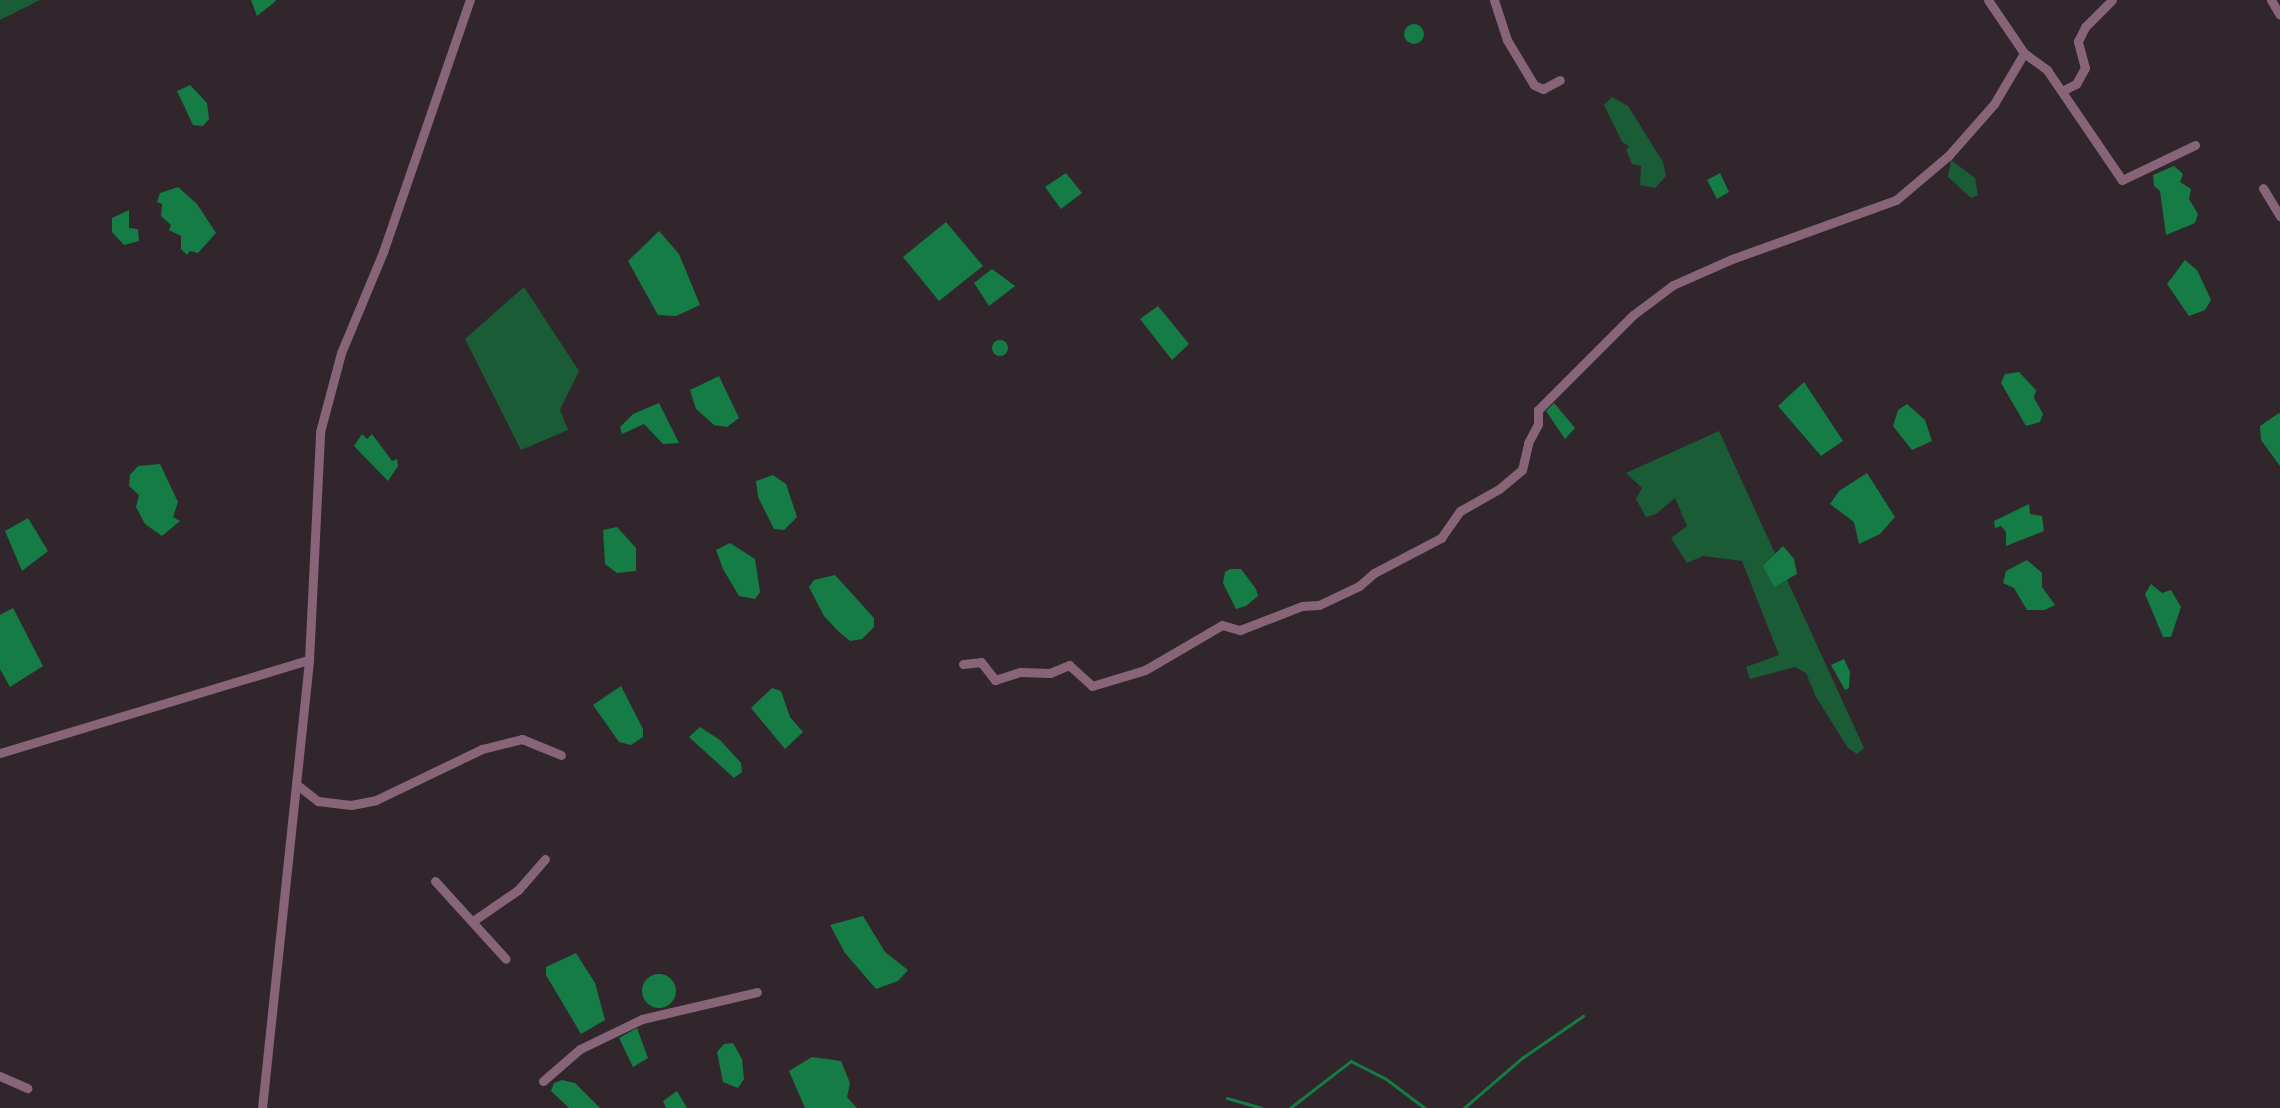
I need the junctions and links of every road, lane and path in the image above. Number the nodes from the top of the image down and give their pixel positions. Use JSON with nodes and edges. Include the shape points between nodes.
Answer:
{"nodes":[{"id":1,"x":470,"y":0,"type":"edge"},
{"id":2,"x":1494,"y":0,"type":"edge"},
{"id":3,"x":1987,"y":0,"type":"edge"},
{"id":4,"x":2112,"y":0,"type":"edge"},
{"id":5,"x":2271,"y":0,"type":"edge"},
{"id":6,"x":2280,"y":15,"type":"edge"},
{"id":7,"x":2024,"y":53,"type":"junction"},
{"id":8,"x":1560,"y":80,"type":"dead end"},
{"id":9,"x":2062,"y":91,"type":"junction"},
{"id":10,"x":2195,"y":145,"type":"dead end"},
{"id":11,"x":2263,"y":188,"type":"dead end"},
{"id":12,"x":2280,"y":216,"type":"edge"},
{"id":13,"x":309,"y":660,"type":"junction"},
{"id":14,"x":963,"y":664,"type":"dead end"},
{"id":15,"x":0,"y":753,"type":"edge"},
{"id":16,"x":561,"y":754,"type":"dead end"},
{"id":17,"x":296,"y":784,"type":"junction"},
{"id":18,"x":545,"y":859,"type":"dead end"},
{"id":19,"x":435,"y":881,"type":"dead end"},
{"id":20,"x":473,"y":921,"type":"junction"},
{"id":21,"x":506,"y":959,"type":"dead end"},
{"id":22,"x":757,"y":992,"type":"dead end"},
{"id":23,"x":0,"y":1076,"type":"edge"},
{"id":24,"x":543,"y":1080,"type":"dead end"},
{"id":25,"x":27,"y":1088,"type":"dead end"},
{"id":26,"x":262,"y":1108,"type":"edge"}],
"edges":[{"from":1,"to":13,"type":"street","via":[[383,252],[341,353],[320,432]]},
{"from":2,"to":8,"type":"street","via":[[1507,40],[1534,85],[1543,89]]},
{"from":3,"to":7,"type":"street"},
{"from":4,"to":9,"type":"street","via":[[2085,27],[2078,41],[2085,68],[2076,84]]},
{"from":5,"to":6,"type":"street"},
{"from":7,"to":9,"type":"street","via":[[2047,70]]},
{"from":7,"to":14,"type":"street","via":[[1985,114],[1949,155],[1896,200],[1732,259],[1673,285],[1633,315],[1538,410],[1538,424],[1522,470],[1460,511],[1441,538],[1374,573],[1359,586],[1319,605],[1302,606],[1240,630],[1214,628],[1145,670],[1092,686],[1069,665],[1050,673],[1020,672],[995,680],[981,662]]},
{"from":9,"to":10,"type":"street","via":[[2122,180]]},
{"from":11,"to":12,"type":"street"},
{"from":13,"to":15,"type":"street"},
{"from":13,"to":17,"type":"street"},
{"from":16,"to":17,"type":"street","via":[[523,739],[482,749],[376,800],[351,804],[318,801]]},
{"from":17,"to":26,"type":"street"},
{"from":18,"to":20,"type":"street","via":[[518,890]]},
{"from":19,"to":20,"type":"street"},
{"from":20,"to":21,"type":"street"},
{"from":22,"to":24,"type":"street","via":[[642,1019],[580,1049]]},
{"from":23,"to":25,"type":"street"}]}
